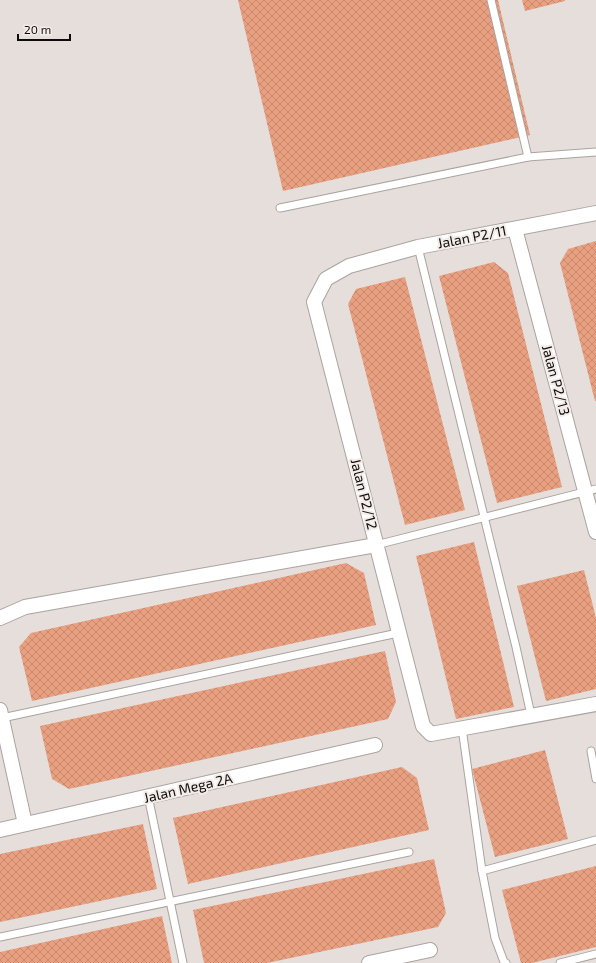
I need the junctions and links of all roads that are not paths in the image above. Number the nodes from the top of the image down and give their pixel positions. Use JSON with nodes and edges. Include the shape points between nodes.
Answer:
{"nodes":[{"id":1,"x":490,"y":0,"type":"edge"},
{"id":2,"x":596,"y":152,"type":"edge"},
{"id":3,"x":528,"y":157,"type":"junction"},
{"id":4,"x":280,"y":208,"type":"dead end"},
{"id":5,"x":596,"y":212,"type":"edge"},
{"id":6,"x":515,"y":229,"type":"junction"},
{"id":7,"x":418,"y":248,"type":"junction"},
{"id":8,"x":349,"y":266,"type":"joint"},
{"id":9,"x":591,"y":490,"type":"edge"},
{"id":10,"x":485,"y":518,"type":"junction"},
{"id":11,"x":596,"y":532,"type":"edge"},
{"id":12,"x":376,"y":545,"type":"junction"},
{"id":13,"x":0,"y":618,"type":"edge"},
{"id":14,"x":398,"y":633,"type":"junction"},
{"id":15,"x":596,"y":704,"type":"edge"},
{"id":16,"x":1,"y":714,"type":"edge"},
{"id":17,"x":531,"y":715,"type":"junction"},
{"id":18,"x":462,"y":728,"type":"junction"},
{"id":19,"x":375,"y":746,"type":"dead end"},
{"id":20,"x":591,"y":751,"type":"dead end"},
{"id":21,"x":596,"y":779,"type":"edge"},
{"id":22,"x":148,"y":796,"type":"junction"},
{"id":23,"x":25,"y":824,"type":"junction"},
{"id":24,"x":0,"y":830,"type":"edge"},
{"id":25,"x":596,"y":840,"type":"edge"},
{"id":26,"x":409,"y":852,"type":"dead end"},
{"id":27,"x":482,"y":871,"type":"junction"},
{"id":28,"x":169,"y":901,"type":"junction"},
{"id":29,"x":0,"y":937,"type":"edge"},
{"id":30,"x":430,"y":950,"type":"dead end"},
{"id":31,"x":596,"y":954,"type":"edge"},
{"id":32,"x":182,"y":963,"type":"edge"},
{"id":33,"x":369,"y":963,"type":"edge"},
{"id":34,"x":506,"y":963,"type":"edge"},
{"id":35,"x":560,"y":963,"type":"edge"}],
"edges":[{"from":1,"to":3,"type":"lane"},
{"from":2,"to":3,"type":"lane"},
{"from":3,"to":4,"type":"lane"},
{"from":5,"to":6,"type":"street","name":"Jalan P2/11"},
{"from":6,"to":7,"type":"street","name":"Jalan P2/11"},
{"from":6,"to":9,"type":"street","name":"Jalan P2/13"},
{"from":7,"to":8,"type":"street","name":"Jalan P2/11"},
{"from":7,"to":10,"type":"lane"},
{"from":8,"to":12,"type":"street","name":"Jalan P2/12","via":[[326,279],[314,302]]},
{"from":9,"to":10,"type":"lane"},
{"from":9,"to":11,"type":"street","name":"Jalan P2/13"},
{"from":10,"to":12,"type":"lane"},
{"from":10,"to":17,"type":"lane"},
{"from":12,"to":13,"type":"street","via":[[24,607]]},
{"from":12,"to":14,"type":"street","name":"Jalan P2/12"},
{"from":14,"to":16,"type":"lane"},
{"from":14,"to":18,"type":"street","name":"Jalan P2/12","via":[[423,726],[431,734]]},
{"from":15,"to":17,"type":"street"},
{"from":16,"to":23,"type":"street"},
{"from":17,"to":18,"type":"street"},
{"from":18,"to":27,"type":"lane"},
{"from":19,"to":22,"type":"street","name":"Jalan Mega 2A"},
{"from":20,"to":21,"type":"lane"},
{"from":22,"to":23,"type":"street","name":"Jalan Mega 2A"},
{"from":22,"to":28,"type":"lane"},
{"from":23,"to":24,"type":"street","name":"Jalan Mega 2A"},
{"from":25,"to":27,"type":"lane"},
{"from":26,"to":28,"type":"lane"},
{"from":27,"to":34,"type":"lane","via":[[495,938]]},
{"from":28,"to":29,"type":"lane"},
{"from":28,"to":32,"type":"lane"},
{"from":30,"to":33,"type":"street"},
{"from":31,"to":35,"type":"lane"}]}
